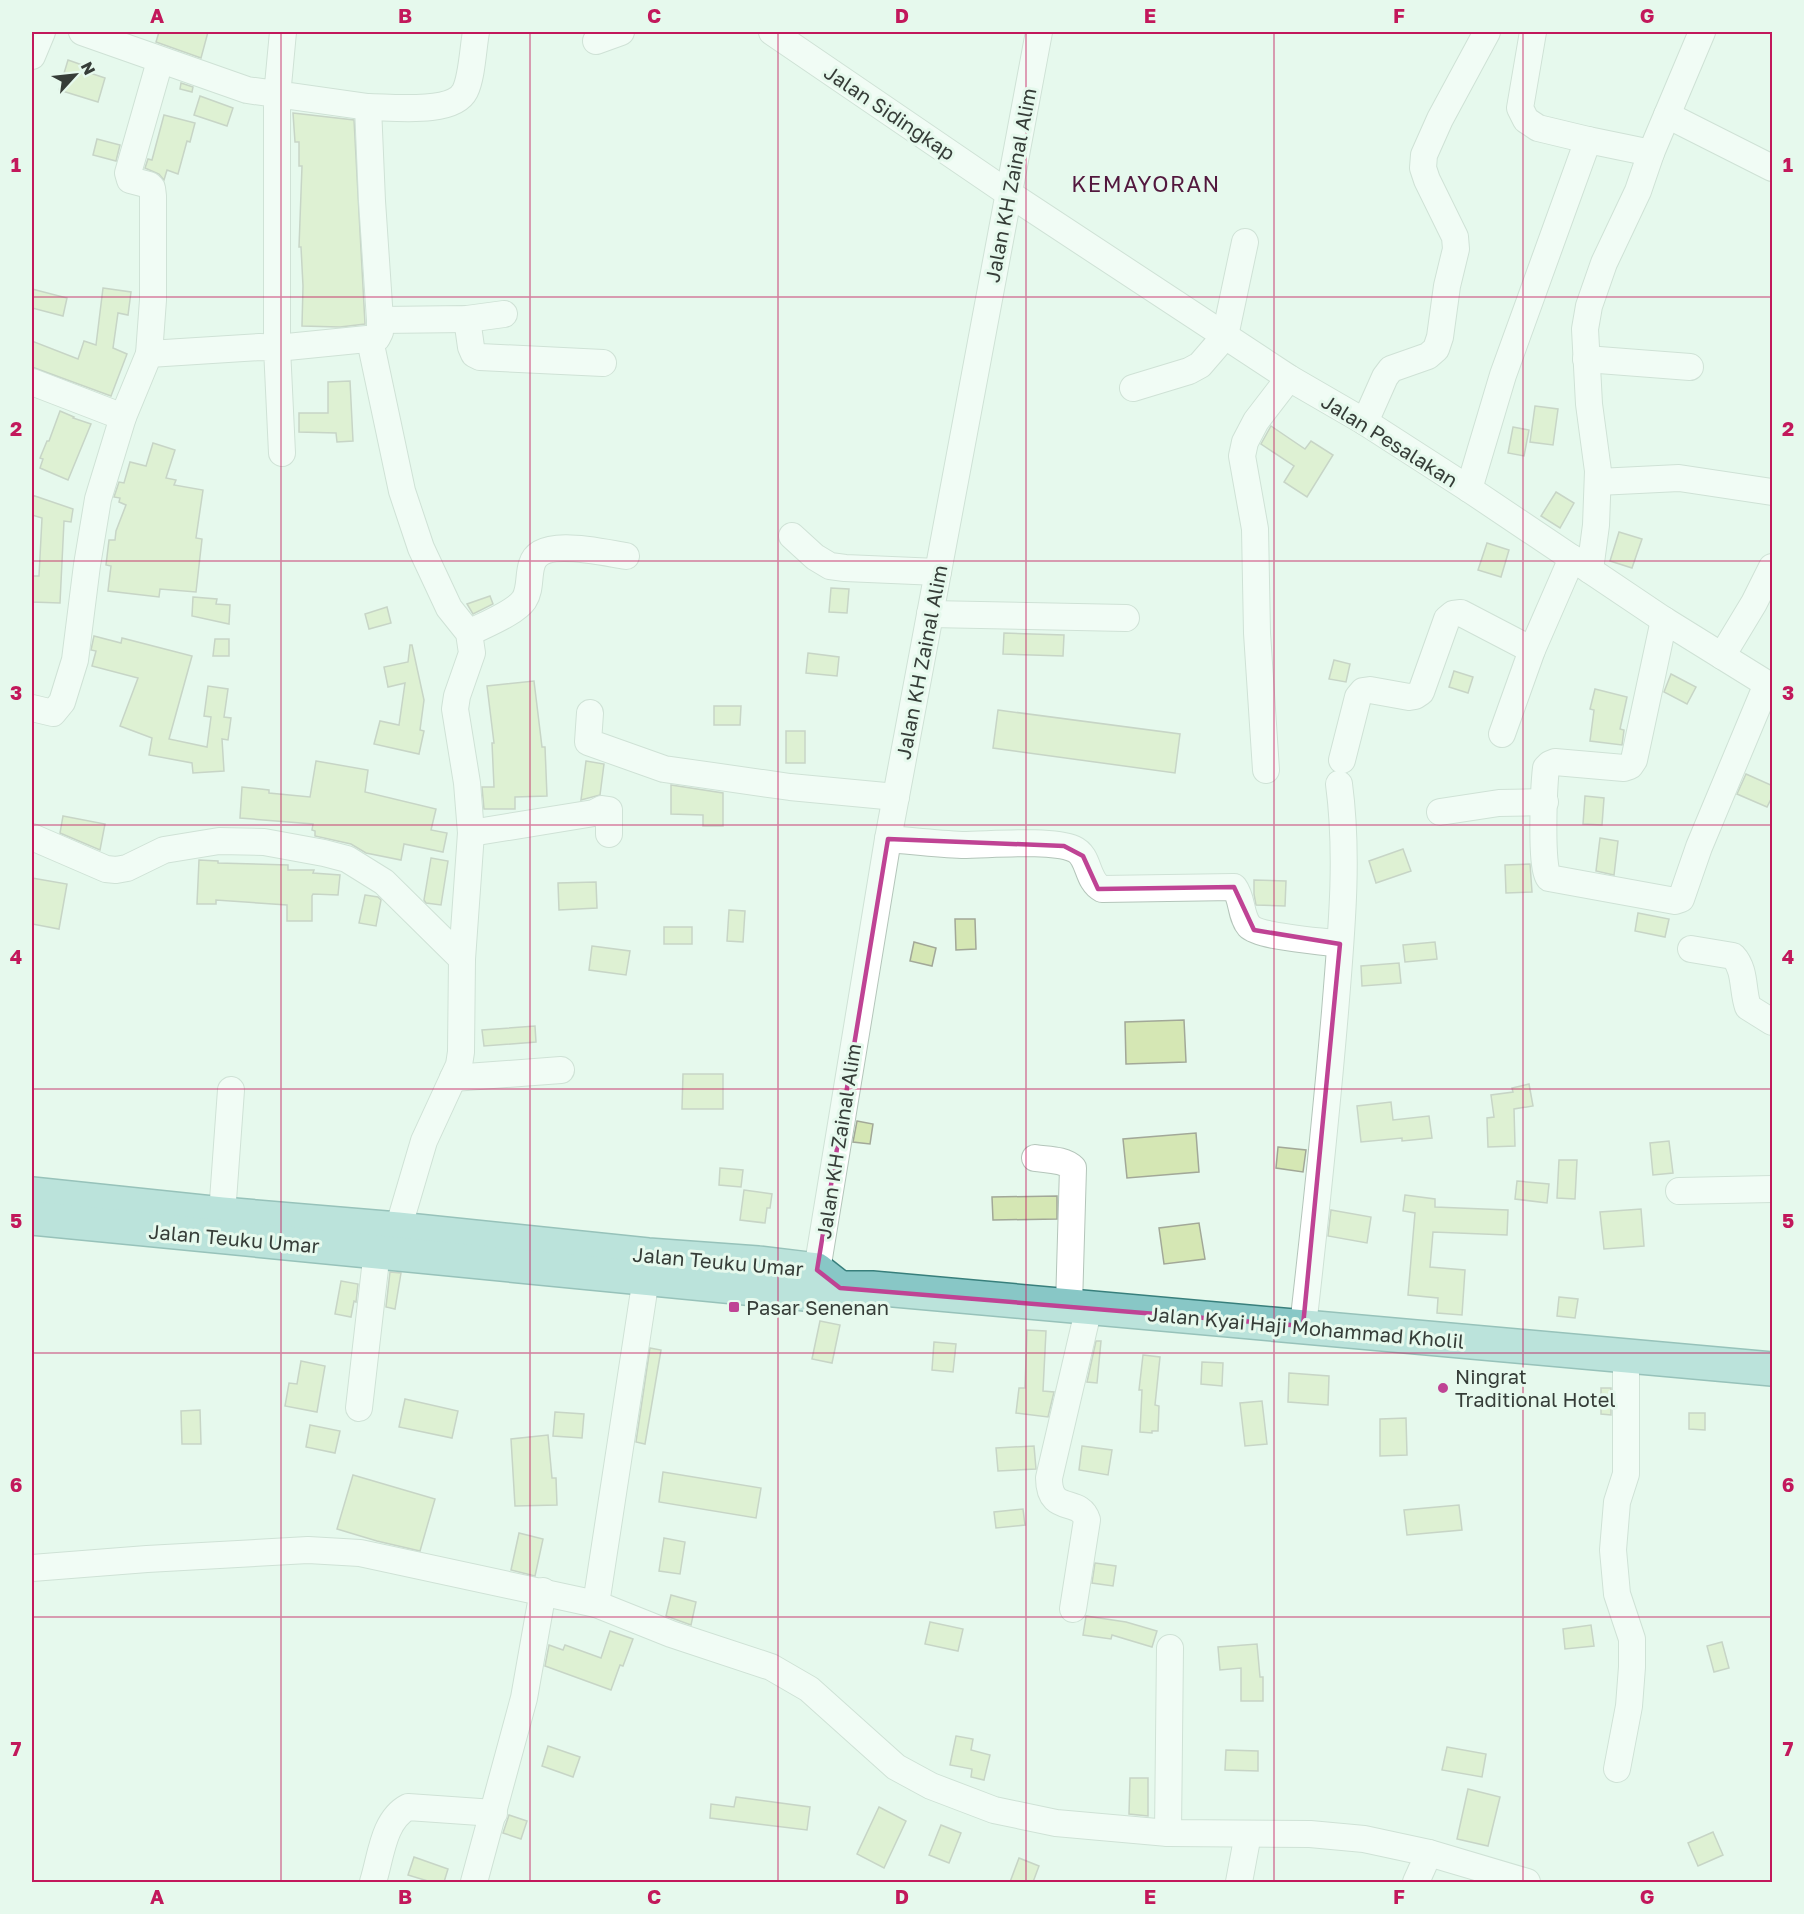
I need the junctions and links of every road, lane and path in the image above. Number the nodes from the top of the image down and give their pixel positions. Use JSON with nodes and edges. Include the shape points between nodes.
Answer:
{"nodes":[{"id":1,"x":42,"y":32,"type":"edge"},
{"id":2,"x":82,"y":32,"type":"edge"},
{"id":3,"x":283,"y":32,"type":"edge"},
{"id":4,"x":476,"y":32,"type":"edge"},
{"id":5,"x":621,"y":32,"type":"edge"},
{"id":6,"x":773,"y":32,"type":"edge"},
{"id":7,"x":1039,"y":32,"type":"edge"},
{"id":8,"x":1487,"y":32,"type":"edge"},
{"id":9,"x":1533,"y":32,"type":"edge"},
{"id":10,"x":1702,"y":32,"type":"edge"},
{"id":11,"x":596,"y":41,"type":"dead end"},
{"id":12,"x":32,"y":56,"type":"edge"},
{"id":13,"x":160,"y":61,"type":"junction"},
{"id":14,"x":277,"y":96,"type":"junction"},
{"id":15,"x":368,"y":106,"type":"junction"},
{"id":16,"x":1667,"y":115,"type":"junction"},
{"id":17,"x":1588,"y":140,"type":"junction"},
{"id":18,"x":1651,"y":153,"type":"junction"},
{"id":19,"x":1773,"y":168,"type":"edge"},
{"id":20,"x":1008,"y":193,"type":"junction"},
{"id":21,"x":1245,"y":242,"type":"dead end"},
{"id":22,"x":504,"y":314,"type":"dead end"},
{"id":23,"x":467,"y":319,"type":"junction"},
{"id":24,"x":375,"y":330,"type":"junction"},
{"id":25,"x":1226,"y":336,"type":"junction"},
{"id":26,"x":277,"y":348,"type":"junction"},
{"id":27,"x":149,"y":354,"type":"junction"},
{"id":28,"x":1586,"y":359,"type":"junction"},
{"id":29,"x":603,"y":363,"type":"dead end"},
{"id":30,"x":1690,"y":367,"type":"dead end"},
{"id":31,"x":1289,"y":378,"type":"junction"},
{"id":32,"x":32,"y":382,"type":"edge"},
{"id":33,"x":1133,"y":388,"type":"dead end"},
{"id":34,"x":123,"y":417,"type":"junction"},
{"id":35,"x":1365,"y":422,"type":"junction"},
{"id":36,"x":282,"y":453,"type":"dead end"},
{"id":37,"x":1598,"y":482,"type":"junction"},
{"id":38,"x":1469,"y":489,"type":"junction"},
{"id":39,"x":1773,"y":492,"type":"edge"},
{"id":40,"x":792,"y":536,"type":"dead end"},
{"id":41,"x":626,"y":556,"type":"dead end"},
{"id":42,"x":1581,"y":564,"type":"junction"},
{"id":43,"x":1773,"y":567,"type":"edge"},
{"id":44,"x":938,"y":572,"type":"junction"},
{"id":45,"x":930,"y":614,"type":"junction"},
{"id":46,"x":1126,"y":618,"type":"dead end"},
{"id":47,"x":1664,"y":620,"type":"junction"},
{"id":48,"x":469,"y":633,"type":"junction"},
{"id":49,"x":1532,"y":650,"type":"junction"},
{"id":50,"x":1722,"y":656,"type":"junction"},
{"id":51,"x":1770,"y":686,"type":"edge"},
{"id":52,"x":32,"y":708,"type":"edge"},
{"id":53,"x":590,"y":713,"type":"dead end"},
{"id":54,"x":1502,"y":734,"type":"dead end"},
{"id":55,"x":1266,"y":770,"type":"dead end"},
{"id":56,"x":896,"y":797,"type":"junction"},
{"id":57,"x":1545,"y":802,"type":"junction"},
{"id":58,"x":1440,"y":812,"type":"dead end"},
{"id":59,"x":471,"y":832,"type":"junction"},
{"id":60,"x":609,"y":834,"type":"dead end"},
{"id":61,"x":32,"y":837,"type":"edge"},
{"id":62,"x":888,"y":839,"type":"junction"},
{"id":63,"x":1340,"y":944,"type":"junction"},
{"id":64,"x":1691,"y":949,"type":"dead end"},
{"id":65,"x":462,"y":959,"type":"junction"},
{"id":66,"x":1773,"y":1022,"type":"edge"},
{"id":67,"x":561,"y":1070,"type":"dead end"},
{"id":68,"x":453,"y":1078,"type":"junction"},
{"id":69,"x":231,"y":1090,"type":"dead end"},
{"id":70,"x":1035,"y":1158,"type":"dead end"},
{"id":71,"x":1773,"y":1189,"type":"edge"},
{"id":72,"x":1679,"y":1191,"type":"dead end"},
{"id":73,"x":32,"y":1194,"type":"edge"},
{"id":74,"x":222,"y":1214,"type":"junction"},
{"id":75,"x":32,"y":1218,"type":"edge"},
{"id":76,"x":300,"y":1232,"type":"junction"},
{"id":77,"x":388,"y":1240,"type":"junction"},
{"id":78,"x":646,"y":1278,"type":"junction"},
{"id":79,"x":824,"y":1284,"type":"junction"},
{"id":80,"x":1079,"y":1306,"type":"junction"},
{"id":81,"x":1303,"y":1326,"type":"junction"},
{"id":82,"x":1626,"y":1355,"type":"junction"},
{"id":83,"x":1773,"y":1369,"type":"edge"},
{"id":84,"x":359,"y":1408,"type":"dead end"},
{"id":85,"x":32,"y":1568,"type":"edge"},
{"id":86,"x":543,"y":1591,"type":"junction"},
{"id":87,"x":596,"y":1604,"type":"junction"},
{"id":88,"x":1073,"y":1609,"type":"dead end"},
{"id":89,"x":1170,"y":1648,"type":"dead end"},
{"id":90,"x":1617,"y":1769,"type":"dead end"},
{"id":91,"x":494,"y":1813,"type":"junction"},
{"id":92,"x":1167,"y":1833,"type":"junction"},
{"id":93,"x":1248,"y":1834,"type":"junction"},
{"id":94,"x":1429,"y":1853,"type":"junction"},
{"id":95,"x":373,"y":1882,"type":"edge"},
{"id":96,"x":474,"y":1882,"type":"edge"},
{"id":97,"x":1239,"y":1882,"type":"edge"},
{"id":98,"x":1416,"y":1882,"type":"edge"},
{"id":99,"x":1527,"y":1882,"type":"edge"}],
"edges":[{"from":1,"to":12,"type":"street"},
{"from":2,"to":13,"type":"street"},
{"from":3,"to":14,"type":"street"},
{"from":4,"to":15,"type":"street","via":[[466,89],[460,99],[435,107]]},
{"from":5,"to":11,"type":"street"},
{"from":6,"to":20,"type":"street","name":"Jalan Sidingkap"},
{"from":7,"to":20,"type":"street","name":"Jalan KH Zainal Alim"},
{"from":8,"to":35,"type":"street","via":[[1425,155],[1423,168],[1455,237],[1456,249],[1440,337],[1436,349],[1428,356],[1391,369]]},
{"from":9,"to":17,"type":"street","via":[[1520,108],[1526,120],[1538,128]]},
{"from":10,"to":16,"type":"street"},
{"from":13,"to":14,"type":"street"},
{"from":13,"to":27,"type":"street","via":[[128,173],[130,180],[149,185],[153,196]]},
{"from":14,"to":15,"type":"street"},
{"from":14,"to":26,"type":"street"},
{"from":15,"to":24,"type":"street"},
{"from":16,"to":18,"type":"street"},
{"from":16,"to":19,"type":"street"},
{"from":17,"to":18,"type":"street"},
{"from":17,"to":38,"type":"street","via":[[1503,375]]},
{"from":18,"to":28,"type":"street","via":[[1589,306]]},
{"from":20,"to":25,"type":"street","name":"Jalan Pesalakan"},
{"from":20,"to":44,"type":"street","name":"Jalan KH Zainal Alim"},
{"from":21,"to":25,"type":"street"},
{"from":22,"to":23,"type":"street"},
{"from":23,"to":24,"type":"street"},
{"from":23,"to":29,"type":"street","via":[[471,347],[480,357]]},
{"from":24,"to":26,"type":"street"},
{"from":24,"to":48,"type":"street","via":[[402,491],[434,580]]},
{"from":25,"to":31,"type":"street","name":"Jalan Pesalakan"},
{"from":25,"to":33,"type":"street","via":[[1200,365]]},
{"from":26,"to":27,"type":"street"},
{"from":26,"to":36,"type":"street"},
{"from":27,"to":34,"type":"street"},
{"from":28,"to":30,"type":"street"},
{"from":28,"to":37,"type":"street"},
{"from":31,"to":35,"type":"street","name":"Jalan Pesalakan"},
{"from":31,"to":55,"type":"street","via":[[1256,421],[1242,456],[1255,530]]},
{"from":32,"to":34,"type":"street"},
{"from":34,"to":52,"type":"street","via":[[98,499],[75,660],[62,702],[53,713]]},
{"from":35,"to":38,"type":"street","name":"Jalan Pesalakan"},
{"from":37,"to":39,"type":"street","via":[[1679,478]]},
{"from":37,"to":42,"type":"street","via":[[1596,525]]},
{"from":38,"to":42,"type":"street","name":"Jalan Pesalakan"},
{"from":40,"to":44,"type":"street","via":[[830,566]]},
{"from":41,"to":48,"type":"street","via":[[549,548],[532,561],[524,600]]},
{"from":42,"to":47,"type":"street","name":"Jalan Pesalakan"},
{"from":42,"to":49,"type":"street"},
{"from":43,"to":50,"type":"street"},
{"from":44,"to":45,"type":"street","name":"Jalan KH Zainal Alim"},
{"from":45,"to":46,"type":"street"},
{"from":45,"to":56,"type":"street","name":"Jalan KH Zainal Alim"},
{"from":47,"to":50,"type":"street","name":"Jalan Pesalakan"},
{"from":47,"to":57,"type":"street","via":[[1634,760],[1624,768],[1550,764],[1546,768]]},
{"from":48,"to":59,"type":"street","via":[[472,653],[455,710]]},
{"from":49,"to":54,"type":"street"},
{"from":49,"to":63,"type":"street","via":[[1461,613],[1453,614],[1447,620],[1421,692],[1409,697],[1362,691],[1341,772],[1344,830]]},
{"from":50,"to":51,"type":"street","name":"Jalan Pesalakan"},
{"from":51,"to":57,"type":"street","via":[[1680,899],[1547,877]]},
{"from":53,"to":56,"type":"street","via":[[588,742],[664,769]]},
{"from":56,"to":62,"type":"street","name":"Jalan KH Zainal Alim"},
{"from":57,"to":58,"type":"street","via":[[1491,804]]},
{"from":59,"to":60,"type":"street","via":[[602,809],[609,810]]},
{"from":59,"to":65,"type":"street"},
{"from":61,"to":65,"type":"street","via":[[116,870],[164,850],[219,841],[264,843],[347,859],[384,882]]},
{"from":62,"to":63,"type":"street","via":[[1064,846],[1083,856],[1092,880],[1101,890],[1234,887],[1248,925],[1254,930]]},
{"from":62,"to":79,"type":"street","name":"Jalan KH Zainal Alim"},
{"from":63,"to":81,"type":"street"},
{"from":64,"to":66,"type":"street","via":[[1734,956],[1742,971],[1748,1006]]},
{"from":65,"to":68,"type":"street","via":[[461,1052]]},
{"from":67,"to":68,"type":"street"},
{"from":68,"to":77,"type":"street","via":[[424,1141]]},
{"from":69,"to":74,"type":"street"},
{"from":70,"to":80,"type":"street","via":[[1073,1168]]},
{"from":71,"to":72,"type":"street"},
{"from":73,"to":74,"type":"main road","name":"Jalan Teuku Umar"},
{"from":74,"to":76,"type":"main road","name":"Jalan Teuku Umar"},
{"from":75,"to":76,"type":"main road","name":"Jalan Teuku Umar"},
{"from":76,"to":77,"type":"main road","name":"Jalan Teuku Umar"},
{"from":77,"to":78,"type":"main road","name":"Jalan Teuku Umar"},
{"from":77,"to":79,"type":"main road","name":"Jalan Teuku Umar","via":[[758,1263]]},
{"from":77,"to":84,"type":"street"},
{"from":78,"to":79,"type":"main road","name":"Jalan Teuku Umar"},
{"from":78,"to":87,"type":"street"},
{"from":79,"to":80,"type":"main road","name":"Jalan Kyai Haji Mohammad Kholil"},
{"from":80,"to":81,"type":"main road","name":"Jalan Kyai Haji Mohammad Kholil"},
{"from":80,"to":88,"type":"street","via":[[1049,1478],[1051,1496],[1079,1509],[1087,1520]]},
{"from":81,"to":82,"type":"main road","name":"Jalan Kyai Haji Mohammad Kholil"},
{"from":82,"to":83,"type":"main road","name":"Jalan Kyai Haji Mohammad Kholil"},
{"from":82,"to":90,"type":"street","via":[[1627,1461],[1617,1502],[1613,1550],[1617,1594],[1632,1639],[1632,1666]]},
{"from":85,"to":86,"type":"street","via":[[318,1550],[360,1553]]},
{"from":86,"to":87,"type":"street"},
{"from":86,"to":91,"type":"street","via":[[524,1698]]},
{"from":87,"to":92,"type":"street","via":[[771,1667],[809,1689],[896,1767],[931,1786],[994,1810],[1056,1823]]},
{"from":89,"to":92,"type":"street"},
{"from":91,"to":95,"type":"street","via":[[408,1807],[390,1823]]},
{"from":91,"to":96,"type":"street"},
{"from":92,"to":93,"type":"street"},
{"from":93,"to":94,"type":"street","via":[[1364,1839]]},
{"from":93,"to":97,"type":"street"},
{"from":94,"to":98,"type":"street"},
{"from":94,"to":99,"type":"street"}]}
